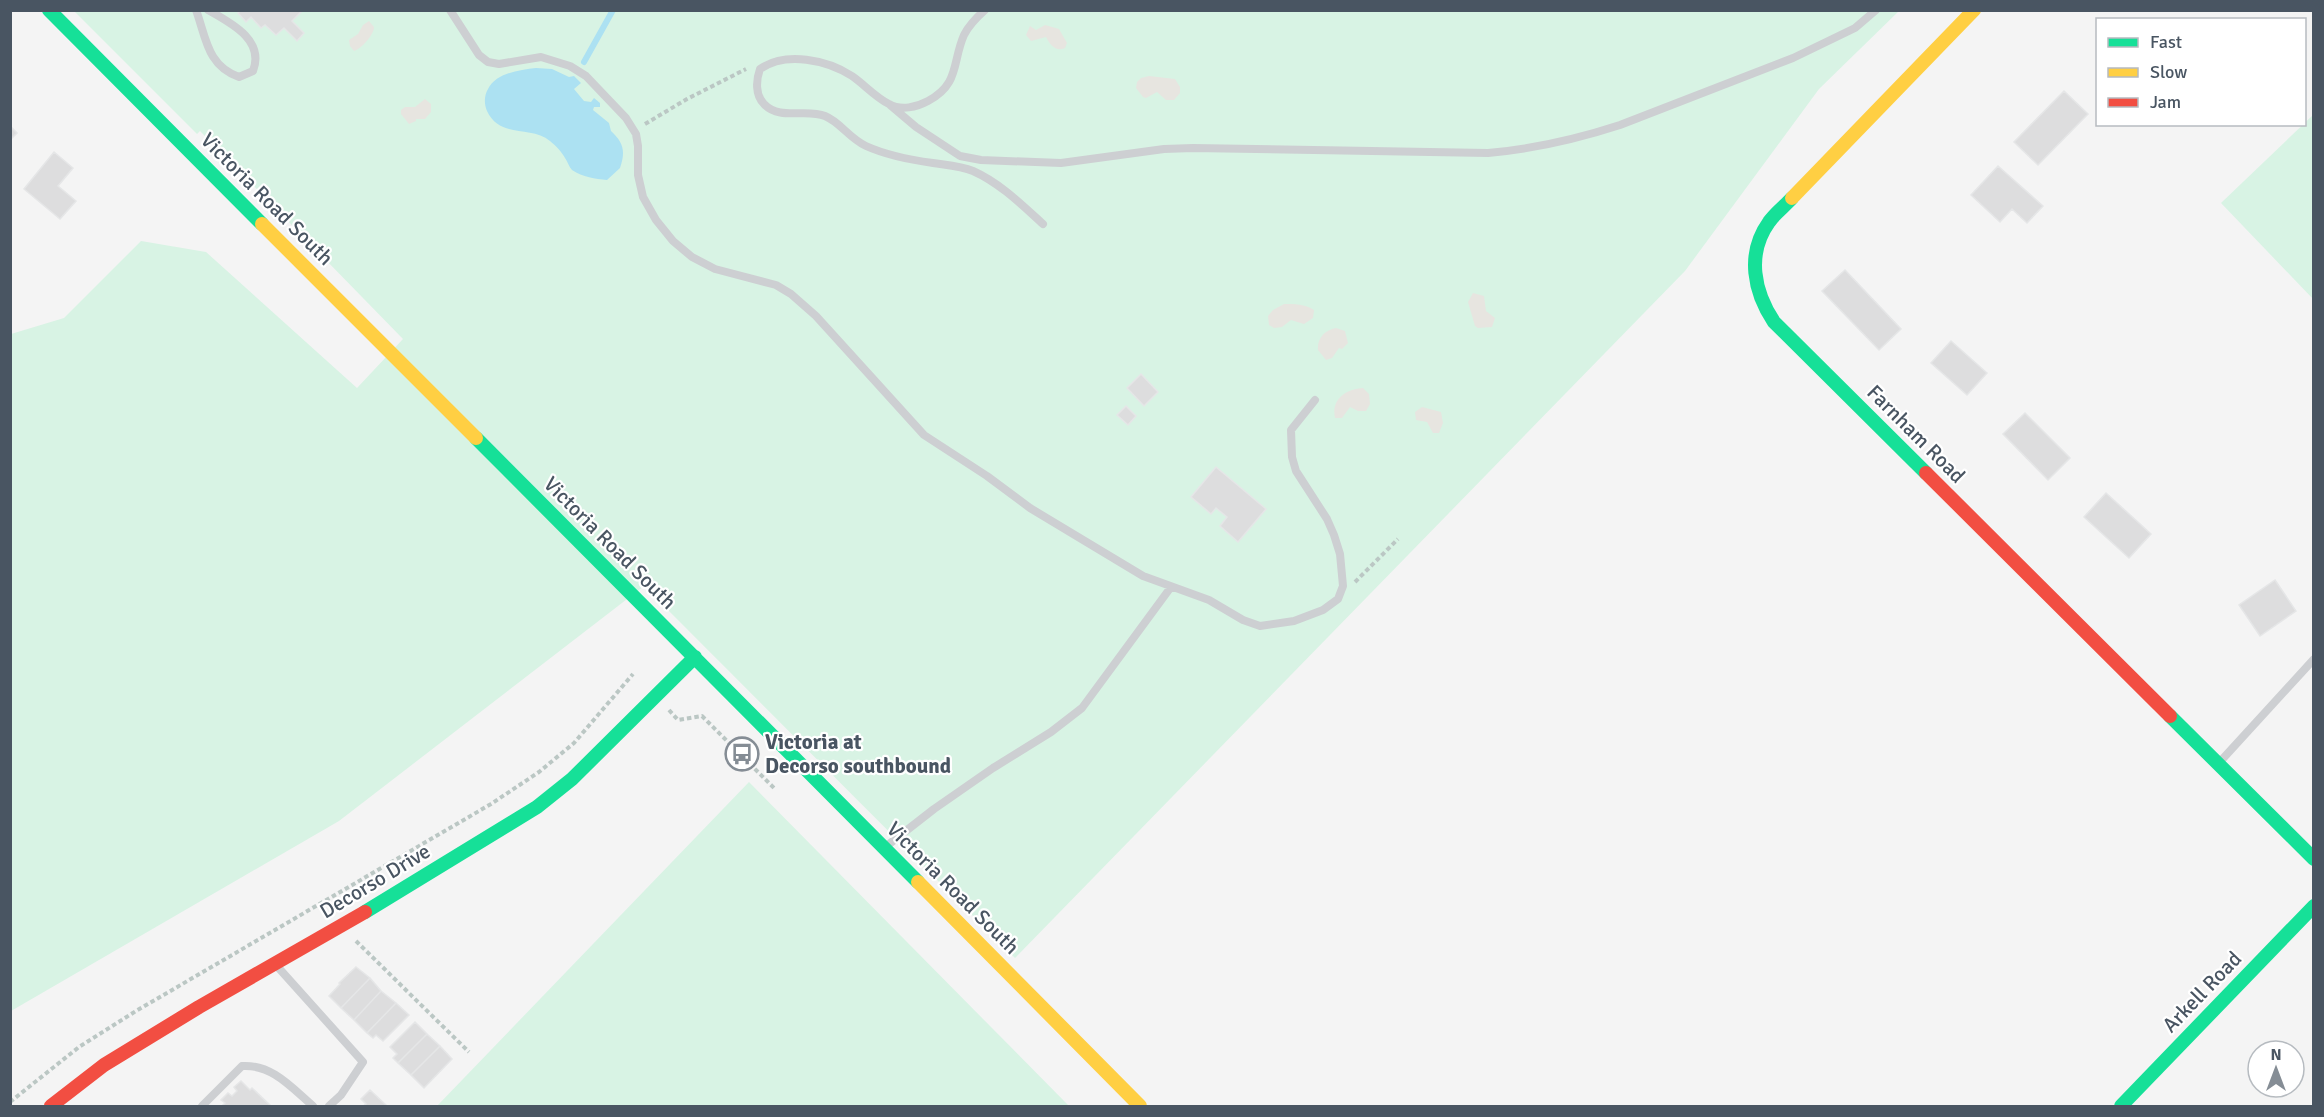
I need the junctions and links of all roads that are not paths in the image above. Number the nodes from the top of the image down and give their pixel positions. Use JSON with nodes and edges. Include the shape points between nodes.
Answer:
{"nodes":[{"id":1,"x":49,"y":10,"type":"edge"},
{"id":2,"x":196,"y":10,"type":"edge"},
{"id":3,"x":208,"y":10,"type":"edge"},
{"id":4,"x":450,"y":10,"type":"edge"},
{"id":5,"x":986,"y":10,"type":"edge"},
{"id":6,"x":1876,"y":10,"type":"edge"},
{"id":7,"x":1974,"y":10,"type":"edge"},
{"id":8,"x":890,"y":105,"type":"junction"},
{"id":9,"x":1043,"y":224,"type":"dead end"},
{"id":10,"x":1315,"y":400,"type":"dead end"},
{"id":11,"x":1171,"y":587,"type":"junction"},
{"id":12,"x":695,"y":657,"type":"junction"},
{"id":13,"x":2313,"y":659,"type":"edge"},
{"id":14,"x":2218,"y":764,"type":"junction"},
{"id":15,"x":884,"y":848,"type":"junction"},
{"id":16,"x":2313,"y":859,"type":"edge"},
{"id":17,"x":2313,"y":906,"type":"edge"},
{"id":18,"x":275,"y":965,"type":"junction"},
{"id":19,"x":51,"y":1107,"type":"edge"},
{"id":20,"x":201,"y":1107,"type":"edge"},
{"id":21,"x":313,"y":1107,"type":"edge"},
{"id":22,"x":329,"y":1107,"type":"edge"},
{"id":23,"x":1140,"y":1107,"type":"edge"},
{"id":24,"x":2121,"y":1107,"type":"edge"}],
"edges":[{"from":1,"to":12,"type":"street","name":"Victoria Road South"},
{"from":2,"to":3,"type":"lane","via":[[211,55],[230,74],[239,77],[253,71],[257,56],[254,45],[232,23]]},
{"from":4,"to":11,"type":"lane","via":[[479,55],[488,62],[499,64],[542,57],[586,76],[634,131],[643,197],[673,241],[715,269],[776,285],[791,294],[816,316],[924,435],[1030,508],[1143,576]]},
{"from":5,"to":8,"type":"lane","via":[[964,34],[955,72],[942,91],[917,106]]},
{"from":6,"to":8,"type":"lane","via":[[1855,28],[1793,58],[1620,125],[1512,151],[1193,148],[1061,163],[981,160],[951,151]]},
{"from":7,"to":14,"type":"street","name":"Farnham Road","via":[[1769,222],[1754,256],[1762,306]]},
{"from":8,"to":9,"type":"lane","via":[[839,69],[798,59],[777,61],[760,69],[757,82],[762,103],[772,110],[818,113],[867,146],[973,171]]},
{"from":10,"to":11,"type":"lane","via":[[1291,430],[1290,444],[1296,471],[1327,519],[1340,554],[1343,586],[1338,599],[1311,615],[1260,626],[1209,600]]},
{"from":11,"to":15,"type":"lane","via":[[1082,708]]},
{"from":12,"to":15,"type":"street","name":"Victoria Road South"},
{"from":12,"to":18,"type":"street","name":"Decorso Drive","via":[[572,779],[537,807]]},
{"from":13,"to":14,"type":"lane"},
{"from":14,"to":16,"type":"street","name":"Farnham Road"},
{"from":15,"to":23,"type":"street","name":"Victoria Road South"},
{"from":17,"to":24,"type":"street","name":"Arkell Road"},
{"from":18,"to":19,"type":"street","name":"Decorso Drive","via":[[104,1065]]},
{"from":18,"to":22,"type":"lane","via":[[363,1062]]},
{"from":20,"to":21,"type":"lane","via":[[242,1066],[253,1065],[274,1072]]}]}
